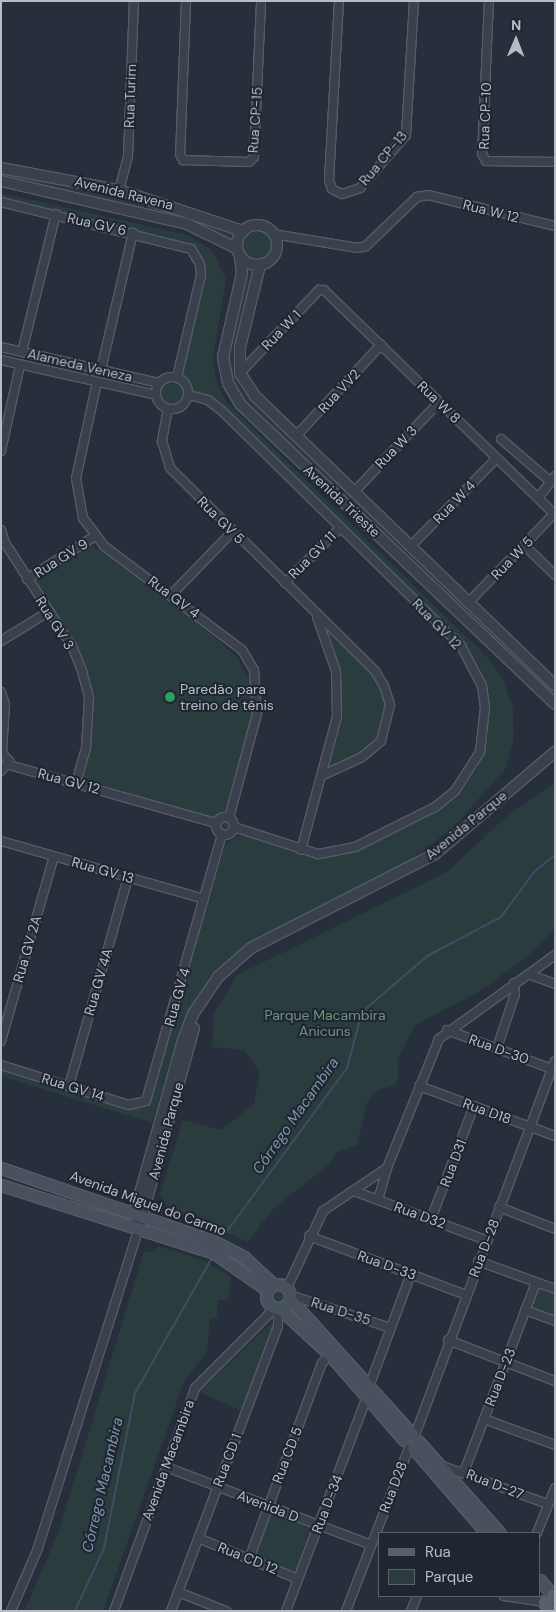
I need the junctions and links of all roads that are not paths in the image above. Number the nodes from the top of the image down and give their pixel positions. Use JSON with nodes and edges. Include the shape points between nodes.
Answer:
{"nodes":[{"id":1,"x":134,"y":1,"type":"edge"},
{"id":2,"x":186,"y":1,"type":"edge"},
{"id":3,"x":261,"y":1,"type":"edge"},
{"id":4,"x":339,"y":1,"type":"edge"},
{"id":5,"x":414,"y":1,"type":"edge"},
{"id":6,"x":489,"y":1,"type":"edge"},
{"id":7,"x":555,"y":162,"type":"edge"},
{"id":8,"x":1,"y":168,"type":"edge"},
{"id":9,"x":1,"y":181,"type":"edge"},
{"id":10,"x":119,"y":190,"type":"junction"},
{"id":11,"x":1,"y":202,"type":"edge"},
{"id":12,"x":56,"y":214,"type":"junction"},
{"id":13,"x":555,"y":226,"type":"edge"},
{"id":14,"x":242,"y":231,"type":"junction"},
{"id":15,"x":133,"y":232,"type":"junction"},
{"id":16,"x":273,"y":234,"type":"junction"},
{"id":17,"x":238,"y":252,"type":"junction"},
{"id":18,"x":260,"y":265,"type":"junction"},
{"id":19,"x":324,"y":290,"type":"joint"},
{"id":20,"x":381,"y":345,"type":"junction"},
{"id":21,"x":1,"y":347,"type":"edge"},
{"id":22,"x":22,"y":352,"type":"junction"},
{"id":23,"x":1,"y":360,"type":"edge"},
{"id":24,"x":61,"y":361,"type":"junction"},
{"id":25,"x":20,"y":365,"type":"junction"},
{"id":26,"x":101,"y":370,"type":"junction"},
{"id":27,"x":58,"y":373,"type":"junction"},
{"id":28,"x":240,"y":373,"type":"junction"},
{"id":29,"x":177,"y":378,"type":"junction"},
{"id":30,"x":97,"y":382,"type":"junction"},
{"id":31,"x":159,"y":383,"type":"junction"},
{"id":32,"x":189,"y":395,"type":"junction"},
{"id":33,"x":156,"y":396,"type":"junction"},
{"id":34,"x":439,"y":402,"type":"junction"},
{"id":35,"x":168,"y":409,"type":"junction"},
{"id":36,"x":296,"y":436,"type":"junction"},
{"id":37,"x":501,"y":439,"type":"dead end"},
{"id":38,"x":1,"y":451,"type":"edge"},
{"id":39,"x":497,"y":458,"type":"junction"},
{"id":40,"x":553,"y":479,"type":"edge"},
{"id":41,"x":354,"y":492,"type":"junction"},
{"id":42,"x":538,"y":498,"type":"junction"},
{"id":43,"x":554,"y":514,"type":"edge"},
{"id":44,"x":340,"y":528,"type":"junction"},
{"id":45,"x":1,"y":530,"type":"edge"},
{"id":46,"x":232,"y":532,"type":"junction"},
{"id":47,"x":95,"y":536,"type":"junction"},
{"id":48,"x":524,"y":545,"type":"junction"},
{"id":49,"x":410,"y":547,"type":"junction"},
{"id":50,"x":555,"y":575,"type":"edge"},
{"id":51,"x":27,"y":579,"type":"junction"},
{"id":52,"x":284,"y":583,"type":"junction"},
{"id":53,"x":172,"y":594,"type":"junction"},
{"id":54,"x":468,"y":603,"type":"junction"},
{"id":55,"x":48,"y":612,"type":"junction"},
{"id":56,"x":316,"y":614,"type":"junction"},
{"id":57,"x":1,"y":641,"type":"edge"},
{"id":58,"x":555,"y":686,"type":"edge"},
{"id":59,"x":1,"y":692,"type":"edge"},
{"id":60,"x":555,"y":704,"type":"edge"},
{"id":61,"x":1,"y":752,"type":"edge"},
{"id":62,"x":555,"y":752,"type":"edge"},
{"id":63,"x":555,"y":758,"type":"edge"},
{"id":64,"x":9,"y":765,"type":"junction"},
{"id":65,"x":1,"y":771,"type":"edge"},
{"id":66,"x":323,"y":775,"type":"junction"},
{"id":67,"x":76,"y":782,"type":"junction"},
{"id":68,"x":230,"y":818,"type":"junction"},
{"id":69,"x":216,"y":823,"type":"junction"},
{"id":70,"x":234,"y":827,"type":"junction"},
{"id":71,"x":222,"y":835,"type":"junction"},
{"id":72,"x":1,"y":841,"type":"edge"},
{"id":73,"x":301,"y":850,"type":"junction"},
{"id":74,"x":54,"y":856,"type":"junction"},
{"id":75,"x":128,"y":877,"type":"junction"},
{"id":76,"x":204,"y":899,"type":"junction"},
{"id":77,"x":555,"y":955,"type":"edge"},
{"id":78,"x":528,"y":974,"type":"junction"},
{"id":79,"x":514,"y":983,"type":"junction"},
{"id":80,"x":555,"y":984,"type":"edge"},
{"id":81,"x":447,"y":1030,"type":"junction"},
{"id":82,"x":1,"y":1041,"type":"edge"},
{"id":83,"x":497,"y":1048,"type":"junction"},
{"id":84,"x":1,"y":1065,"type":"edge"},
{"id":85,"x":553,"y":1065,"type":"edge"},
{"id":86,"x":69,"y":1086,"type":"junction"},
{"id":87,"x":419,"y":1086,"type":"junction"},
{"id":88,"x":146,"y":1101,"type":"joint"},
{"id":89,"x":474,"y":1106,"type":"junction"},
{"id":90,"x":530,"y":1127,"type":"junction"},
{"id":91,"x":555,"y":1136,"type":"edge"},
{"id":92,"x":1,"y":1168,"type":"edge"},
{"id":93,"x":387,"y":1168,"type":"junction"},
{"id":94,"x":1,"y":1173,"type":"edge"},
{"id":95,"x":38,"y":1179,"type":"junction"},
{"id":96,"x":1,"y":1185,"type":"edge"},
{"id":97,"x":354,"y":1191,"type":"junction"},
{"id":98,"x":378,"y":1200,"type":"junction"},
{"id":99,"x":499,"y":1207,"type":"junction"},
{"id":100,"x":139,"y":1213,"type":"junction"},
{"id":101,"x":431,"y":1219,"type":"junction"},
{"id":102,"x":554,"y":1227,"type":"edge"},
{"id":103,"x":139,"y":1228,"type":"junction"},
{"id":104,"x":309,"y":1236,"type":"junction"},
{"id":105,"x":486,"y":1240,"type":"junction"},
{"id":106,"x":478,"y":1261,"type":"junction"},
{"id":107,"x":411,"y":1274,"type":"junction"},
{"id":108,"x":536,"y":1282,"type":"junction"},
{"id":109,"x":271,"y":1287,"type":"junction"},
{"id":110,"x":555,"y":1289,"type":"edge"},
{"id":111,"x":289,"y":1294,"type":"junction"},
{"id":112,"x":466,"y":1295,"type":"junction"},
{"id":113,"x":278,"y":1309,"type":"junction"},
{"id":114,"x":525,"y":1310,"type":"junction"},
{"id":115,"x":555,"y":1321,"type":"edge"},
{"id":116,"x":391,"y":1328,"type":"junction"},
{"id":117,"x":448,"y":1340,"type":"junction"},
{"id":118,"x":330,"y":1355,"type":"junction"},
{"id":119,"x":505,"y":1362,"type":"junction"},
{"id":120,"x":555,"y":1381,"type":"edge"},
{"id":121,"x":370,"y":1384,"type":"junction"},
{"id":122,"x":367,"y":1397,"type":"junction"},
{"id":123,"x":484,"y":1418,"type":"junction"},
{"id":124,"x":412,"y":1441,"type":"junction"},
{"id":125,"x":555,"y":1445,"type":"edge"},
{"id":126,"x":440,"y":1465,"type":"junction"},
{"id":127,"x":166,"y":1467,"type":"junction"},
{"id":128,"x":464,"y":1472,"type":"junction"},
{"id":129,"x":217,"y":1486,"type":"junction"},
{"id":130,"x":555,"y":1488,"type":"edge"},
{"id":131,"x":548,"y":1504,"type":"junction"},
{"id":132,"x":268,"y":1506,"type":"junction"},
{"id":133,"x":319,"y":1525,"type":"junction"},
{"id":134,"x":485,"y":1532,"type":"edge"},
{"id":135,"x":499,"y":1532,"type":"edge"},
{"id":136,"x":537,"y":1532,"type":"edge"},
{"id":137,"x":198,"y":1538,"type":"junction"},
{"id":138,"x":370,"y":1545,"type":"junction"},
{"id":139,"x":249,"y":1559,"type":"junction"},
{"id":140,"x":298,"y":1579,"type":"junction"},
{"id":141,"x":541,"y":1582,"type":"edge"},
{"id":142,"x":178,"y":1592,"type":"junction"},
{"id":143,"x":417,"y":1597,"type":"edge"},
{"id":144,"x":513,"y":1597,"type":"edge"},
{"id":145,"x":550,"y":1601,"type":"edge"},
{"id":146,"x":11,"y":1611,"type":"edge"},
{"id":147,"x":114,"y":1611,"type":"edge"},
{"id":148,"x":171,"y":1611,"type":"edge"},
{"id":149,"x":226,"y":1611,"type":"edge"},
{"id":150,"x":286,"y":1611,"type":"edge"},
{"id":151,"x":346,"y":1611,"type":"edge"},
{"id":152,"x":411,"y":1611,"type":"edge"}],
"edges":[{"from":1,"to":10,"type":"street","name":"Rua Turim","via":[[128,156]]},
{"from":2,"to":3,"type":"street","name":"Rua CP-15","via":[[180,154],[183,160],[249,162],[254,157]]},
{"from":4,"to":5,"type":"street","name":"Rua CP-13","via":[[329,180],[332,188],[342,194],[360,188],[406,135]]},
{"from":6,"to":7,"type":"street","name":"Rua CP-10","via":[[482,154],[486,161]]},
{"from":8,"to":10,"type":"street","name":"Avenida Ravena"},
{"from":9,"to":17,"type":"street","name":"Avenida Ravena","via":[[187,224]]},
{"from":10,"to":14,"type":"street","name":"Avenida Ravena"},
{"from":11,"to":12,"type":"street","name":"Rua GV 6"},
{"from":12,"to":15,"type":"street","name":"Rua GV 6"},
{"from":12,"to":22,"type":"street"},
{"from":13,"to":16,"type":"street","name":"Rua W 12","via":[[428,195],[417,197],[366,246],[358,248]]},
{"from":14,"to":16,"type":"street","via":[[262,226]]},
{"from":14,"to":17,"type":"street"},
{"from":15,"to":26,"type":"street"},
{"from":15,"to":29,"type":"street","name":"Rua GV 6","via":[[191,249],[200,264],[201,275]]},
{"from":16,"to":18,"type":"street","via":[[275,253]]},
{"from":17,"to":18,"type":"street"},
{"from":17,"to":60,"type":"street","name":"Avenida Trieste","via":[[242,273],[223,357],[228,383],[236,399]]},
{"from":18,"to":28,"type":"street","via":[[240,347]]},
{"from":19,"to":20,"type":"street","name":"Rua W 8"},
{"from":19,"to":28,"type":"street","name":"Rua W 1","via":[[319,290]]},
{"from":20,"to":34,"type":"street","name":"Rua W 8"},
{"from":20,"to":36,"type":"street","name":"Rua VV2"},
{"from":21,"to":22,"type":"street","name":"Alameda Veneza"},
{"from":22,"to":24,"type":"street","name":"Alameda Veneza"},
{"from":23,"to":25,"type":"street","name":"Alameda Veneza"},
{"from":24,"to":26,"type":"street","name":"Alameda Veneza"},
{"from":24,"to":27,"type":"street"},
{"from":25,"to":27,"type":"street","name":"Alameda Veneza"},
{"from":25,"to":38,"type":"street"},
{"from":26,"to":31,"type":"street","name":"Alameda Veneza"},
{"from":27,"to":30,"type":"street","name":"Alameda Veneza"},
{"from":28,"to":36,"type":"street","name":"Avenida Trieste","via":[[254,396]]},
{"from":29,"to":31,"type":"street"},
{"from":29,"to":32,"type":"street","via":[[186,384]]},
{"from":30,"to":33,"type":"street","name":"Alameda Veneza"},
{"from":30,"to":47,"type":"street","name":"Rua GV 4","via":[[76,478],[83,518]]},
{"from":31,"to":33,"type":"street"},
{"from":32,"to":35,"type":"street","via":[[182,406]]},
{"from":32,"to":44,"type":"street","name":"Rua GV 12","via":[[208,400],[221,410]]},
{"from":33,"to":35,"type":"street"},
{"from":34,"to":39,"type":"street","name":"Rua W 8"},
{"from":34,"to":41,"type":"street","name":"Rua W 3"},
{"from":35,"to":46,"type":"street","name":"Rua GV 5","via":[[162,441],[170,468]]},
{"from":36,"to":41,"type":"street","name":"Avenida Trieste"},
{"from":37,"to":40,"type":"street"},
{"from":39,"to":42,"type":"street","name":"Rua W 8"},
{"from":39,"to":49,"type":"street","name":"Rua W 4"},
{"from":40,"to":42,"type":"street"},
{"from":41,"to":49,"type":"street","name":"Avenida Trieste"},
{"from":42,"to":43,"type":"street","name":"Rua W 8"},
{"from":43,"to":48,"type":"street","name":"Rua W 5"},
{"from":44,"to":52,"type":"street","name":"Rua GV 11"},
{"from":44,"to":73,"type":"street","name":"Rua GV 12","via":[[461,646],[482,686],[485,730],[480,752],[455,791],[434,807],[337,854]]},
{"from":45,"to":51,"type":"street","name":"Rua GV 3"},
{"from":46,"to":52,"type":"street","name":"Rua GV 5"},
{"from":46,"to":53,"type":"street"},
{"from":47,"to":51,"type":"street","name":"Rua GV 9"},
{"from":47,"to":53,"type":"street","name":"Rua GV 4"},
{"from":48,"to":50,"type":"street"},
{"from":48,"to":54,"type":"street","name":"Rua W 5"},
{"from":49,"to":54,"type":"street","name":"Avenida Trieste"},
{"from":51,"to":55,"type":"street","name":"Rua GV 3"},
{"from":52,"to":56,"type":"street","name":"Rua GV 5"},
{"from":53,"to":68,"type":"street","name":"Rua GV 4","via":[[242,650],[254,670],[258,714]]},
{"from":54,"to":58,"type":"street","name":"Avenida Trieste"},
{"from":55,"to":57,"type":"street"},
{"from":55,"to":67,"type":"street","name":"Rua GV 3","via":[[72,646],[89,698],[86,748]]},
{"from":56,"to":66,"type":"street","name":"Rua GV 5","via":[[336,671],[337,717]]},
{"from":56,"to":66,"type":"street","name":"Rua GV 5","via":[[375,671],[390,705],[381,741],[362,757]]},
{"from":59,"to":61,"type":"street","via":[[5,705]]},
{"from":61,"to":64,"type":"street"},
{"from":62,"to":100,"type":"street","name":"Avenida Parque","via":[[435,854],[251,948],[218,977],[193,1014],[183,1040]]},
{"from":63,"to":100,"type":"street","name":"Avenida Parque","via":[[440,856],[248,957],[225,978],[202,1010],[192,1034]]},
{"from":64,"to":65,"type":"street"},
{"from":64,"to":67,"type":"street","name":"Rua GV 12"},
{"from":66,"to":73,"type":"street","name":"Rua GV 5"},
{"from":67,"to":69,"type":"street","name":"Rua GV 12"},
{"from":68,"to":69,"type":"street"},
{"from":68,"to":70,"type":"street"},
{"from":69,"to":71,"type":"street"},
{"from":70,"to":71,"type":"street"},
{"from":70,"to":73,"type":"street","name":"Rua GV 12"},
{"from":71,"to":76,"type":"street","name":"Rua GV 4"},
{"from":72,"to":74,"type":"street","name":"Rua GV 13"},
{"from":74,"to":75,"type":"street","name":"Rua GV 13"},
{"from":74,"to":82,"type":"street","name":"Rua GV 2A"},
{"from":75,"to":76,"type":"street","name":"Rua GV 13"},
{"from":75,"to":86,"type":"street","name":"Rua GV 4A"},
{"from":76,"to":88,"type":"street","name":"Rua GV 4"},
{"from":77,"to":78,"type":"street"},
{"from":78,"to":79,"type":"street"},
{"from":78,"to":80,"type":"street"},
{"from":79,"to":81,"type":"street"},
{"from":79,"to":83,"type":"street","via":[[516,994]]},
{"from":81,"to":83,"type":"street","name":"Rua D-30"},
{"from":81,"to":87,"type":"street","via":[[433,1049]]},
{"from":83,"to":85,"type":"street","name":"Rua D-30"},
{"from":84,"to":86,"type":"street","name":"Rua GV 14"},
{"from":85,"to":90,"type":"street","name":"Rua D-28"},
{"from":86,"to":88,"type":"street","name":"Rua GV 14","via":[[130,1105]]},
{"from":87,"to":89,"type":"street","name":"Rua D18"},
{"from":87,"to":93,"type":"street"},
{"from":89,"to":90,"type":"street","name":"Rua D18"},
{"from":89,"to":101,"type":"street","name":"Rua D31"},
{"from":90,"to":91,"type":"street","name":"Rua D18"},
{"from":90,"to":99,"type":"street","name":"Rua D-28"},
{"from":92,"to":95,"type":"main road","name":"Avenida Miguel do Carmo"},
{"from":93,"to":97,"type":"street"},
{"from":93,"to":98,"type":"street"},
{"from":94,"to":95,"type":"main road"},
{"from":95,"to":100,"type":"main road","name":"Avenida Miguel do Carmo"},
{"from":96,"to":103,"type":"main road","name":"Avenida Miguel do Carmo"},
{"from":97,"to":98,"type":"street","name":"Rua D32"},
{"from":97,"to":104,"type":"street","via":[[323,1211]]},
{"from":98,"to":101,"type":"street","name":"Rua D32"},
{"from":99,"to":102,"type":"street"},
{"from":99,"to":105,"type":"street","name":"Rua D-28"},
{"from":100,"to":103,"type":"street","name":"Avenida Parque"},
{"from":100,"to":109,"type":"main road","name":"Avenida Miguel do Carmo","via":[[244,1257]]},
{"from":101,"to":105,"type":"street","name":"Rua D32"},
{"from":103,"to":109,"type":"main road","name":"Avenida Miguel do Carmo","via":[[214,1253]]},
{"from":103,"to":146,"type":"street","via":[[37,1551]]},
{"from":104,"to":107,"type":"street","name":"Rua D-33"},
{"from":104,"to":111,"type":"street"},
{"from":105,"to":106,"type":"street","name":"Rua D-28"},
{"from":106,"to":108,"type":"street"},
{"from":106,"to":112,"type":"street","name":"Rua D-28"},
{"from":107,"to":112,"type":"street","name":"Rua D-33"},
{"from":107,"to":116,"type":"street"},
{"from":108,"to":110,"type":"street"},
{"from":108,"to":114,"type":"street","name":"Rua D-23"},
{"from":109,"to":111,"type":"main road"},
{"from":109,"to":113,"type":"main road","via":[[266,1301]]},
{"from":111,"to":113,"type":"main road"},
{"from":111,"to":116,"type":"street","name":"Rua D-35"},
{"from":111,"to":121,"type":"main road"},
{"from":112,"to":117,"type":"street","name":"Rua D-28"},
{"from":113,"to":118,"type":"main road"},
{"from":113,"to":127,"type":"street","name":"Avenida Macambira","via":[[195,1388]]},
{"from":113,"to":129,"type":"street","name":"Rua CD 1","via":[[278,1327]]},
{"from":114,"to":115,"type":"street"},
{"from":114,"to":119,"type":"street","name":"Rua D-23"},
{"from":116,"to":121,"type":"street"},
{"from":117,"to":119,"type":"street"},
{"from":117,"to":124,"type":"street","name":"Rua D-28"},
{"from":118,"to":122,"type":"main road"},
{"from":118,"to":132,"type":"street","name":"Rua CD 5","via":[[322,1363]]},
{"from":119,"to":120,"type":"street"},
{"from":119,"to":123,"type":"street","name":"Rua D-23"},
{"from":121,"to":124,"type":"main road"},
{"from":122,"to":124,"type":"main road"},
{"from":122,"to":133,"type":"street","name":"Rua D-34"},
{"from":123,"to":125,"type":"street"},
{"from":123,"to":128,"type":"street","name":"Rua D-23"},
{"from":124,"to":126,"type":"main road"},
{"from":124,"to":134,"type":"main road"},
{"from":124,"to":138,"type":"street","name":"Rua D28"},
{"from":126,"to":128,"type":"street","name":"Rua D-27"},
{"from":126,"to":135,"type":"main road"},
{"from":127,"to":129,"type":"street","name":"Avenida D"},
{"from":127,"to":147,"type":"street","name":"Avenida Macambira"},
{"from":128,"to":131,"type":"street","name":"Rua D-27"},
{"from":129,"to":132,"type":"street","name":"Avenida D"},
{"from":129,"to":137,"type":"street","name":"Rua CD 1"},
{"from":130,"to":131,"type":"street"},
{"from":131,"to":136,"type":"street"},
{"from":132,"to":133,"type":"street","name":"Avenida D"},
{"from":132,"to":139,"type":"street","name":"Rua CD 5"},
{"from":133,"to":138,"type":"street","name":"Avenida D"},
{"from":133,"to":140,"type":"street","name":"Rua D-34"},
{"from":137,"to":139,"type":"street","name":"Rua CD 12"},
{"from":137,"to":142,"type":"street","name":"Rua CD 1"},
{"from":138,"to":151,"type":"street","name":"Rua D28"},
{"from":139,"to":140,"type":"street","name":"Rua CD 12"},
{"from":140,"to":150,"type":"street","name":"Rua D-34"},
{"from":141,"to":145,"type":"main road"},
{"from":142,"to":148,"type":"street","name":"Rua CD 1"},
{"from":142,"to":149,"type":"street"},
{"from":143,"to":152,"type":"street"},
{"from":144,"to":145,"type":"street"}]}
